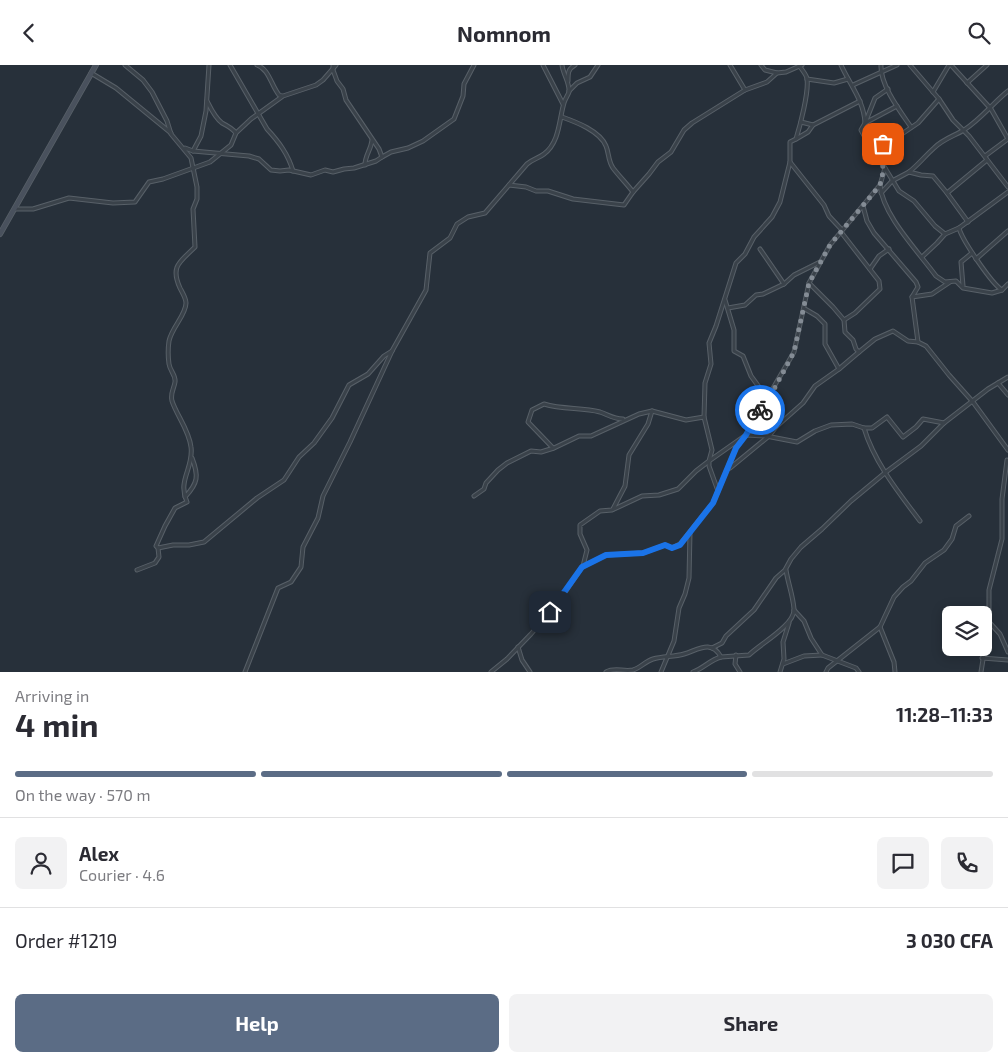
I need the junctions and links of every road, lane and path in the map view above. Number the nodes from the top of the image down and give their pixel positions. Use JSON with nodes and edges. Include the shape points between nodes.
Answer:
{"nodes":[{"id":1,"x":96,"y":65,"type":"edge"},
{"id":2,"x":125,"y":65,"type":"edge"},
{"id":3,"x":209,"y":65,"type":"edge"},
{"id":4,"x":230,"y":65,"type":"edge"},
{"id":5,"x":257,"y":65,"type":"edge"},
{"id":6,"x":263,"y":65,"type":"edge"},
{"id":7,"x":334,"y":65,"type":"edge"},
{"id":8,"x":474,"y":65,"type":"edge"},
{"id":9,"x":542,"y":65,"type":"edge"},
{"id":10,"x":562,"y":65,"type":"edge"},
{"id":11,"x":576,"y":65,"type":"edge"},
{"id":12,"x":598,"y":65,"type":"edge"},
{"id":13,"x":730,"y":65,"type":"edge"},
{"id":14,"x":762,"y":65,"type":"edge"},
{"id":15,"x":800,"y":65,"type":"edge"},
{"id":16,"x":841,"y":65,"type":"edge"},
{"id":17,"x":882,"y":65,"type":"edge"},
{"id":18,"x":897,"y":65,"type":"edge"},
{"id":19,"x":910,"y":65,"type":"edge"},
{"id":20,"x":950,"y":65,"type":"edge"},
{"id":21,"x":987,"y":65,"type":"edge"},
{"id":22,"x":264,"y":70,"type":"junction"},
{"id":23,"x":333,"y":70,"type":"junction"},
{"id":24,"x":881,"y":72,"type":"junction"},
{"id":25,"x":91,"y":73,"type":"junction"},
{"id":26,"x":777,"y":73,"type":"junction"},
{"id":27,"x":807,"y":79,"type":"junction"},
{"id":28,"x":848,"y":79,"type":"junction"},
{"id":29,"x":568,"y":82,"type":"junction"},
{"id":30,"x":966,"y":83,"type":"junction"},
{"id":31,"x":853,"y":85,"type":"junction"},
{"id":32,"x":888,"y":89,"type":"junction"},
{"id":33,"x":745,"y":90,"type":"junction"},
{"id":34,"x":569,"y":91,"type":"junction"},
{"id":35,"x":1008,"y":91,"type":"edge"},
{"id":36,"x":933,"y":92,"type":"junction"},
{"id":37,"x":283,"y":96,"type":"junction"},
{"id":38,"x":939,"y":99,"type":"junction"},
{"id":39,"x":207,"y":101,"type":"junction"},
{"id":40,"x":860,"y":101,"type":"junction"},
{"id":41,"x":563,"y":105,"type":"junction"},
{"id":42,"x":897,"y":106,"type":"junction"},
{"id":43,"x":991,"y":109,"type":"junction"},
{"id":44,"x":258,"y":114,"type":"junction"},
{"id":45,"x":562,"y":117,"type":"junction"},
{"id":46,"x":801,"y":122,"type":"junction"},
{"id":47,"x":866,"y":123,"type":"junction"},
{"id":48,"x":813,"y":125,"type":"junction"},
{"id":49,"x":911,"y":127,"type":"junction"},
{"id":50,"x":964,"y":130,"type":"junction"},
{"id":51,"x":236,"y":133,"type":"junction"},
{"id":52,"x":171,"y":134,"type":"junction"},
{"id":53,"x":372,"y":139,"type":"junction"},
{"id":54,"x":796,"y":139,"type":"junction"},
{"id":55,"x":1008,"y":139,"type":"edge"},
{"id":56,"x":184,"y":148,"type":"junction"},
{"id":57,"x":193,"y":151,"type":"junction"},
{"id":58,"x":873,"y":152,"type":"junction"},
{"id":59,"x":221,"y":153,"type":"junction"},
{"id":60,"x":382,"y":157,"type":"junction"},
{"id":61,"x":986,"y":158,"type":"junction"},
{"id":62,"x":790,"y":161,"type":"junction"},
{"id":63,"x":365,"y":165,"type":"junction"},
{"id":64,"x":884,"y":168,"type":"junction"},
{"id":65,"x":193,"y":169,"type":"junction"},
{"id":66,"x":294,"y":171,"type":"junction"},
{"id":67,"x":909,"y":172,"type":"junction"},
{"id":68,"x":892,"y":181,"type":"junction"},
{"id":69,"x":508,"y":185,"type":"junction"},
{"id":70,"x":880,"y":185,"type":"junction"},
{"id":71,"x":1008,"y":187,"type":"edge"},
{"id":72,"x":633,"y":192,"type":"junction"},
{"id":73,"x":1008,"y":192,"type":"edge"},
{"id":74,"x":881,"y":193,"type":"junction"},
{"id":75,"x":947,"y":193,"type":"junction"},
{"id":76,"x":863,"y":206,"type":"junction"},
{"id":77,"x":15,"y":209,"type":"junction"},
{"id":78,"x":968,"y":222,"type":"junction"},
{"id":79,"x":959,"y":228,"type":"junction"},
{"id":80,"x":841,"y":231,"type":"junction"},
{"id":81,"x":1008,"y":231,"type":"edge"},
{"id":82,"x":945,"y":234,"type":"junction"},
{"id":83,"x":0,"y":235,"type":"edge"},
{"id":84,"x":760,"y":249,"type":"dead end"},
{"id":85,"x":889,"y":249,"type":"junction"},
{"id":86,"x":972,"y":253,"type":"junction"},
{"id":87,"x":922,"y":257,"type":"junction"},
{"id":88,"x":976,"y":259,"type":"junction"},
{"id":89,"x":820,"y":262,"type":"junction"},
{"id":90,"x":870,"y":269,"type":"junction"},
{"id":91,"x":950,"y":282,"type":"junction"},
{"id":92,"x":809,"y":283,"type":"junction"},
{"id":93,"x":784,"y":284,"type":"junction"},
{"id":94,"x":1008,"y":284,"type":"edge"},
{"id":95,"x":963,"y":288,"type":"junction"},
{"id":96,"x":1002,"y":290,"type":"junction"},
{"id":97,"x":912,"y":297,"type":"junction"},
{"id":98,"x":725,"y":300,"type":"junction"},
{"id":99,"x":728,"y":308,"type":"junction"},
{"id":100,"x":804,"y":309,"type":"junction"},
{"id":101,"x":844,"y":320,"type":"junction"},
{"id":102,"x":918,"y":342,"type":"junction"},
{"id":103,"x":392,"y":351,"type":"junction"},
{"id":104,"x":859,"y":352,"type":"junction"},
{"id":105,"x":839,"y":369,"type":"junction"},
{"id":106,"x":1008,"y":377,"type":"edge"},
{"id":107,"x":998,"y":383,"type":"junction"},
{"id":108,"x":1008,"y":395,"type":"edge"},
{"id":109,"x":768,"y":398,"type":"junction"},
{"id":110,"x":973,"y":402,"type":"junction"},
{"id":111,"x":759,"y":410,"type":"junction"},
{"id":112,"x":652,"y":411,"type":"junction"},
{"id":113,"x":704,"y":417,"type":"junction"},
{"id":114,"x":624,"y":419,"type":"junction"},
{"id":115,"x":944,"y":423,"type":"junction"},
{"id":116,"x":776,"y":427,"type":"junction"},
{"id":117,"x":864,"y":429,"type":"junction"},
{"id":118,"x":746,"y":435,"type":"junction"},
{"id":119,"x":769,"y":436,"type":"junction"},
{"id":120,"x":554,"y":448,"type":"junction"},
{"id":121,"x":1008,"y":450,"type":"edge"},
{"id":122,"x":191,"y":456,"type":"junction"},
{"id":123,"x":1008,"y":459,"type":"edge"},
{"id":124,"x":709,"y":461,"type":"junction"},
{"id":125,"x":729,"y":469,"type":"junction"},
{"id":126,"x":886,"y":472,"type":"junction"},
{"id":127,"x":719,"y":492,"type":"junction"},
{"id":128,"x":474,"y":496,"type":"dead end"},
{"id":129,"x":185,"y":497,"type":"junction"},
{"id":130,"x":612,"y":510,"type":"junction"},
{"id":131,"x":969,"y":516,"type":"dead end"},
{"id":132,"x":920,"y":521,"type":"dead end"},
{"id":133,"x":690,"y":531,"type":"junction"},
{"id":134,"x":158,"y":549,"type":"junction"},
{"id":135,"x":582,"y":567,"type":"junction"},
{"id":136,"x":137,"y":570,"type":"dead end"},
{"id":137,"x":785,"y":570,"type":"junction"},
{"id":138,"x":989,"y":606,"type":"edge"},
{"id":139,"x":794,"y":609,"type":"junction"},
{"id":140,"x":790,"y":620,"type":"junction"},
{"id":141,"x":992,"y":626,"type":"edge"},
{"id":142,"x":880,"y":627,"type":"junction"},
{"id":143,"x":722,"y":643,"type":"junction"},
{"id":144,"x":518,"y":647,"type":"junction"},
{"id":145,"x":712,"y":648,"type":"junction"},
{"id":146,"x":718,"y":651,"type":"junction"},
{"id":147,"x":1008,"y":652,"type":"edge"},
{"id":148,"x":736,"y":655,"type":"junction"},
{"id":149,"x":822,"y":655,"type":"junction"},
{"id":150,"x":721,"y":657,"type":"junction"},
{"id":151,"x":666,"y":658,"type":"junction"},
{"id":152,"x":982,"y":658,"type":"joint"},
{"id":153,"x":1008,"y":660,"type":"edge"},
{"id":154,"x":837,"y":661,"type":"junction"},
{"id":155,"x":784,"y":663,"type":"junction"},
{"id":156,"x":245,"y":672,"type":"edge"},
{"id":157,"x":490,"y":672,"type":"edge"},
{"id":158,"x":530,"y":672,"type":"edge"},
{"id":159,"x":606,"y":672,"type":"edge"},
{"id":160,"x":661,"y":672,"type":"edge"},
{"id":161,"x":693,"y":672,"type":"edge"},
{"id":162,"x":740,"y":672,"type":"edge"},
{"id":163,"x":780,"y":672,"type":"edge"},
{"id":164,"x":826,"y":672,"type":"edge"},
{"id":165,"x":859,"y":672,"type":"edge"},
{"id":166,"x":895,"y":672,"type":"edge"},
{"id":167,"x":981,"y":672,"type":"edge"}],
"edges":[{"from":1,"to":25,"type":"main road"},
{"from":2,"to":52,"type":"street","via":[[152,92]]},
{"from":3,"to":39,"type":"street"},
{"from":4,"to":44,"type":"street"},
{"from":5,"to":22,"type":"street"},
{"from":6,"to":22,"type":"street"},
{"from":7,"to":23,"type":"street"},
{"from":8,"to":60,"type":"street","via":[[464,83],[463,96],[454,119],[423,141]]},
{"from":9,"to":41,"type":"street"},
{"from":10,"to":29,"type":"street"},
{"from":11,"to":29,"type":"street","via":[[570,68]]},
{"from":12,"to":34,"type":"street","via":[[590,77]]},
{"from":13,"to":33,"type":"street"},
{"from":14,"to":26,"type":"street","via":[[765,70]]},
{"from":15,"to":26,"type":"street"},
{"from":15,"to":27,"type":"street"},
{"from":16,"to":28,"type":"street"},
{"from":17,"to":24,"type":"street"},
{"from":18,"to":24,"type":"street"},
{"from":19,"to":36,"type":"street"},
{"from":20,"to":30,"type":"street"},
{"from":20,"to":36,"type":"street"},
{"from":21,"to":30,"type":"street"},
{"from":22,"to":37,"type":"street","via":[[278,95]]},
{"from":23,"to":37,"type":"street","via":[[316,85]]},
{"from":23,"to":53,"type":"street","via":[[346,100]]},
{"from":24,"to":31,"type":"street"},
{"from":24,"to":32,"type":"street"},
{"from":25,"to":52,"type":"street","via":[[116,88]]},
{"from":25,"to":77,"type":"main road"},
{"from":26,"to":33,"type":"street","via":[[767,82]]},
{"from":27,"to":28,"type":"street","via":[[834,83]]},
{"from":27,"to":46,"type":"street"},
{"from":28,"to":31,"type":"street"},
{"from":29,"to":34,"type":"street"},
{"from":30,"to":43,"type":"street"},
{"from":31,"to":40,"type":"street"},
{"from":32,"to":42,"type":"street"},
{"from":32,"to":47,"type":"street","via":[[875,98]]},
{"from":33,"to":72,"type":"street","via":[[684,130],[671,152],[658,162]]},
{"from":34,"to":41,"type":"street"},
{"from":35,"to":43,"type":"street"},
{"from":36,"to":38,"type":"street"},
{"from":37,"to":44,"type":"street"},
{"from":38,"to":49,"type":"street"},
{"from":38,"to":50,"type":"street"},
{"from":39,"to":51,"type":"street","via":[[220,121]]},
{"from":39,"to":57,"type":"street","via":[[201,136]]},
{"from":40,"to":47,"type":"street"},
{"from":40,"to":48,"type":"street"},
{"from":41,"to":45,"type":"street"},
{"from":42,"to":47,"type":"street"},
{"from":42,"to":49,"type":"street"},
{"from":43,"to":50,"type":"street"},
{"from":43,"to":55,"type":"street"},
{"from":44,"to":51,"type":"street"},
{"from":44,"to":66,"type":"street","via":[[285,151]]},
{"from":45,"to":69,"type":"street","via":[[554,140],[544,154],[534,158]]},
{"from":45,"to":72,"type":"street","via":[[597,133],[613,168]]},
{"from":46,"to":48,"type":"street"},
{"from":46,"to":54,"type":"street"},
{"from":47,"to":58,"type":"street","via":[[860,130]]},
{"from":48,"to":54,"type":"street"},
{"from":49,"to":58,"type":"street"},
{"from":50,"to":61,"type":"street"},
{"from":50,"to":67,"type":"street","via":[[934,147]]},
{"from":51,"to":59,"type":"street","via":[[231,145]]},
{"from":52,"to":56,"type":"street"},
{"from":53,"to":60,"type":"street"},
{"from":53,"to":63,"type":"street"},
{"from":54,"to":62,"type":"street","via":[[790,142]]},
{"from":55,"to":61,"type":"street"},
{"from":56,"to":57,"type":"street"},
{"from":56,"to":65,"type":"street"},
{"from":57,"to":59,"type":"street"},
{"from":58,"to":64,"type":"street"},
{"from":59,"to":65,"type":"street"},
{"from":59,"to":66,"type":"street","via":[[259,159],[271,170]]},
{"from":60,"to":63,"type":"street"},
{"from":61,"to":71,"type":"street"},
{"from":61,"to":75,"type":"street"},
{"from":62,"to":80,"type":"street"},
{"from":62,"to":98,"type":"street","via":[[780,202],[745,255],[736,263]]},
{"from":63,"to":66,"type":"street","via":[[338,172],[324,170],[311,175]]},
{"from":64,"to":68,"type":"street"},
{"from":64,"to":70,"type":"street"},
{"from":65,"to":77,"type":"street","via":[[149,182],[135,202],[69,198],[43,207]]},
{"from":65,"to":122,"type":"street","via":[[197,187],[193,209],[195,247],[178,262],[176,273],[186,303],[169,341],[169,366],[175,383],[171,394],[191,447]]},
{"from":67,"to":68,"type":"street"},
{"from":67,"to":75,"type":"street","via":[[933,176]]},
{"from":68,"to":74,"type":"street"},
{"from":68,"to":82,"type":"street"},
{"from":69,"to":72,"type":"street","via":[[618,205],[624,205]]},
{"from":69,"to":103,"type":"street","via":[[485,213],[457,224],[450,237],[430,253],[426,290]]},
{"from":70,"to":74,"type":"street"},
{"from":70,"to":76,"type":"street"},
{"from":73,"to":78,"type":"street"},
{"from":74,"to":87,"type":"street","via":[[892,217]]},
{"from":75,"to":78,"type":"street"},
{"from":76,"to":80,"type":"street"},
{"from":76,"to":85,"type":"street","via":[[874,233]]},
{"from":77,"to":83,"type":"main road"},
{"from":78,"to":79,"type":"street"},
{"from":79,"to":82,"type":"street"},
{"from":79,"to":86,"type":"street"},
{"from":80,"to":89,"type":"street"},
{"from":80,"to":90,"type":"street"},
{"from":81,"to":88,"type":"street"},
{"from":82,"to":87,"type":"street"},
{"from":84,"to":93,"type":"street"},
{"from":85,"to":90,"type":"street"},
{"from":85,"to":97,"type":"street","via":[[916,282],[918,287]]},
{"from":86,"to":88,"type":"street"},
{"from":86,"to":95,"type":"street","via":[[961,262]]},
{"from":87,"to":91,"type":"street","via":[[936,276]]},
{"from":88,"to":96,"type":"street","via":[[996,287]]},
{"from":89,"to":92,"type":"street"},
{"from":89,"to":93,"type":"street"},
{"from":90,"to":101,"type":"street","via":[[879,281],[880,289],[856,313]]},
{"from":91,"to":95,"type":"street","via":[[956,281]]},
{"from":91,"to":97,"type":"street","via":[[932,294]]},
{"from":92,"to":100,"type":"street"},
{"from":92,"to":101,"type":"street"},
{"from":93,"to":99,"type":"street","via":[[756,295],[745,305]]},
{"from":94,"to":96,"type":"street"},
{"from":95,"to":96,"type":"street","via":[[992,293]]},
{"from":97,"to":102,"type":"street"},
{"from":98,"to":99,"type":"street"},
{"from":98,"to":113,"type":"street","via":[[709,343],[711,364],[705,383]]},
{"from":99,"to":109,"type":"street","via":[[734,330],[734,351],[743,356],[751,376]]},
{"from":100,"to":105,"type":"street","via":[[825,325],[825,345]]},
{"from":100,"to":109,"type":"street","via":[[794,352]]},
{"from":101,"to":104,"type":"street","via":[[845,333]]},
{"from":102,"to":104,"type":"street","via":[[908,341],[893,331],[875,339]]},
{"from":102,"to":110,"type":"street","via":[[926,346]]},
{"from":103,"to":134,"type":"street","via":[[368,374],[350,385],[332,418],[284,480],[204,541]]},
{"from":103,"to":156,"type":"street","via":[[322,496],[318,518],[303,547],[301,567],[291,582],[278,588]]},
{"from":104,"to":105,"type":"street"},
{"from":105,"to":116,"type":"street","via":[[815,385],[803,403]]},
{"from":106,"to":107,"type":"street"},
{"from":107,"to":108,"type":"street"},
{"from":107,"to":110,"type":"street"},
{"from":109,"to":111,"type":"street"},
{"from":110,"to":115,"type":"street"},
{"from":110,"to":121,"type":"street"},
{"from":111,"to":116,"type":"street"},
{"from":111,"to":118,"type":"street"},
{"from":112,"to":113,"type":"street","via":[[686,419]]},
{"from":112,"to":114,"type":"street"},
{"from":112,"to":130,"type":"street","via":[[629,455],[625,486]]},
{"from":113,"to":124,"type":"street","via":[[712,451]]},
{"from":114,"to":120,"type":"street","via":[[591,436],[580,436]]},
{"from":114,"to":120,"type":"street","via":[[544,404],[532,410],[528,422]]},
{"from":115,"to":117,"type":"street","via":[[923,419],[904,437],[887,417],[872,428]]},
{"from":115,"to":126,"type":"street","via":[[921,446]]},
{"from":116,"to":119,"type":"street"},
{"from":117,"to":119,"type":"street","via":[[852,424],[831,425],[798,442]]},
{"from":117,"to":126,"type":"street"},
{"from":118,"to":119,"type":"street"},
{"from":118,"to":124,"type":"street"},
{"from":118,"to":125,"type":"street","via":[[736,448]]},
{"from":119,"to":125,"type":"street"},
{"from":120,"to":128,"type":"street","via":[[531,451],[507,463]]},
{"from":122,"to":129,"type":"street","via":[[183,493]]},
{"from":122,"to":129,"type":"street","via":[[197,476],[194,487]]},
{"from":123,"to":138,"type":"street","via":[[1002,499],[1002,539],[989,590]]},
{"from":124,"to":127,"type":"street"},
{"from":124,"to":130,"type":"street","via":[[678,489],[642,496]]},
{"from":125,"to":127,"type":"street"},
{"from":126,"to":132,"type":"street"},
{"from":126,"to":137,"type":"street","via":[[801,547]]},
{"from":127,"to":133,"type":"street","via":[[709,510]]},
{"from":129,"to":134,"type":"street","via":[[187,502],[175,508],[165,526],[156,546]]},
{"from":130,"to":135,"type":"street","via":[[600,511],[580,525],[587,550]]},
{"from":131,"to":142,"type":"street","via":[[956,526],[944,550],[925,563],[894,597]]},
{"from":133,"to":135,"type":"street","via":[[680,545],[672,548],[665,545],[643,553],[606,555]]},
{"from":133,"to":151,"type":"street","via":[[686,595],[679,608],[674,641]]},
{"from":134,"to":136,"type":"street","via":[[159,557],[155,563]]},
{"from":135,"to":144,"type":"street","via":[[559,601]]},
{"from":137,"to":139,"type":"street"},
{"from":137,"to":143,"type":"street","via":[[754,610]]},
{"from":139,"to":140,"type":"street"},
{"from":139,"to":149,"type":"street"},
{"from":140,"to":148,"type":"street","via":[[749,655]]},
{"from":140,"to":155,"type":"street","via":[[783,641]]},
{"from":141,"to":147,"type":"street","via":[[1000,634]]},
{"from":142,"to":154,"type":"street"},
{"from":142,"to":166,"type":"street"},
{"from":143,"to":145,"type":"street"},
{"from":143,"to":146,"type":"street"},
{"from":144,"to":157,"type":"street"},
{"from":144,"to":158,"type":"street"},
{"from":145,"to":146,"type":"street"},
{"from":145,"to":151,"type":"street","via":[[701,647],[684,655]]},
{"from":146,"to":150,"type":"street"},
{"from":148,"to":150,"type":"street"},
{"from":148,"to":162,"type":"street","via":[[735,664]]},
{"from":149,"to":154,"type":"street"},
{"from":149,"to":155,"type":"street","via":[[804,656]]},
{"from":150,"to":161,"type":"street"},
{"from":151,"to":159,"type":"street","via":[[653,659],[633,670]]},
{"from":151,"to":160,"type":"street"},
{"from":152,"to":153,"type":"street"},
{"from":152,"to":167,"type":"street"},
{"from":154,"to":164,"type":"street"},
{"from":154,"to":165,"type":"street"},
{"from":155,"to":163,"type":"street"}]}
